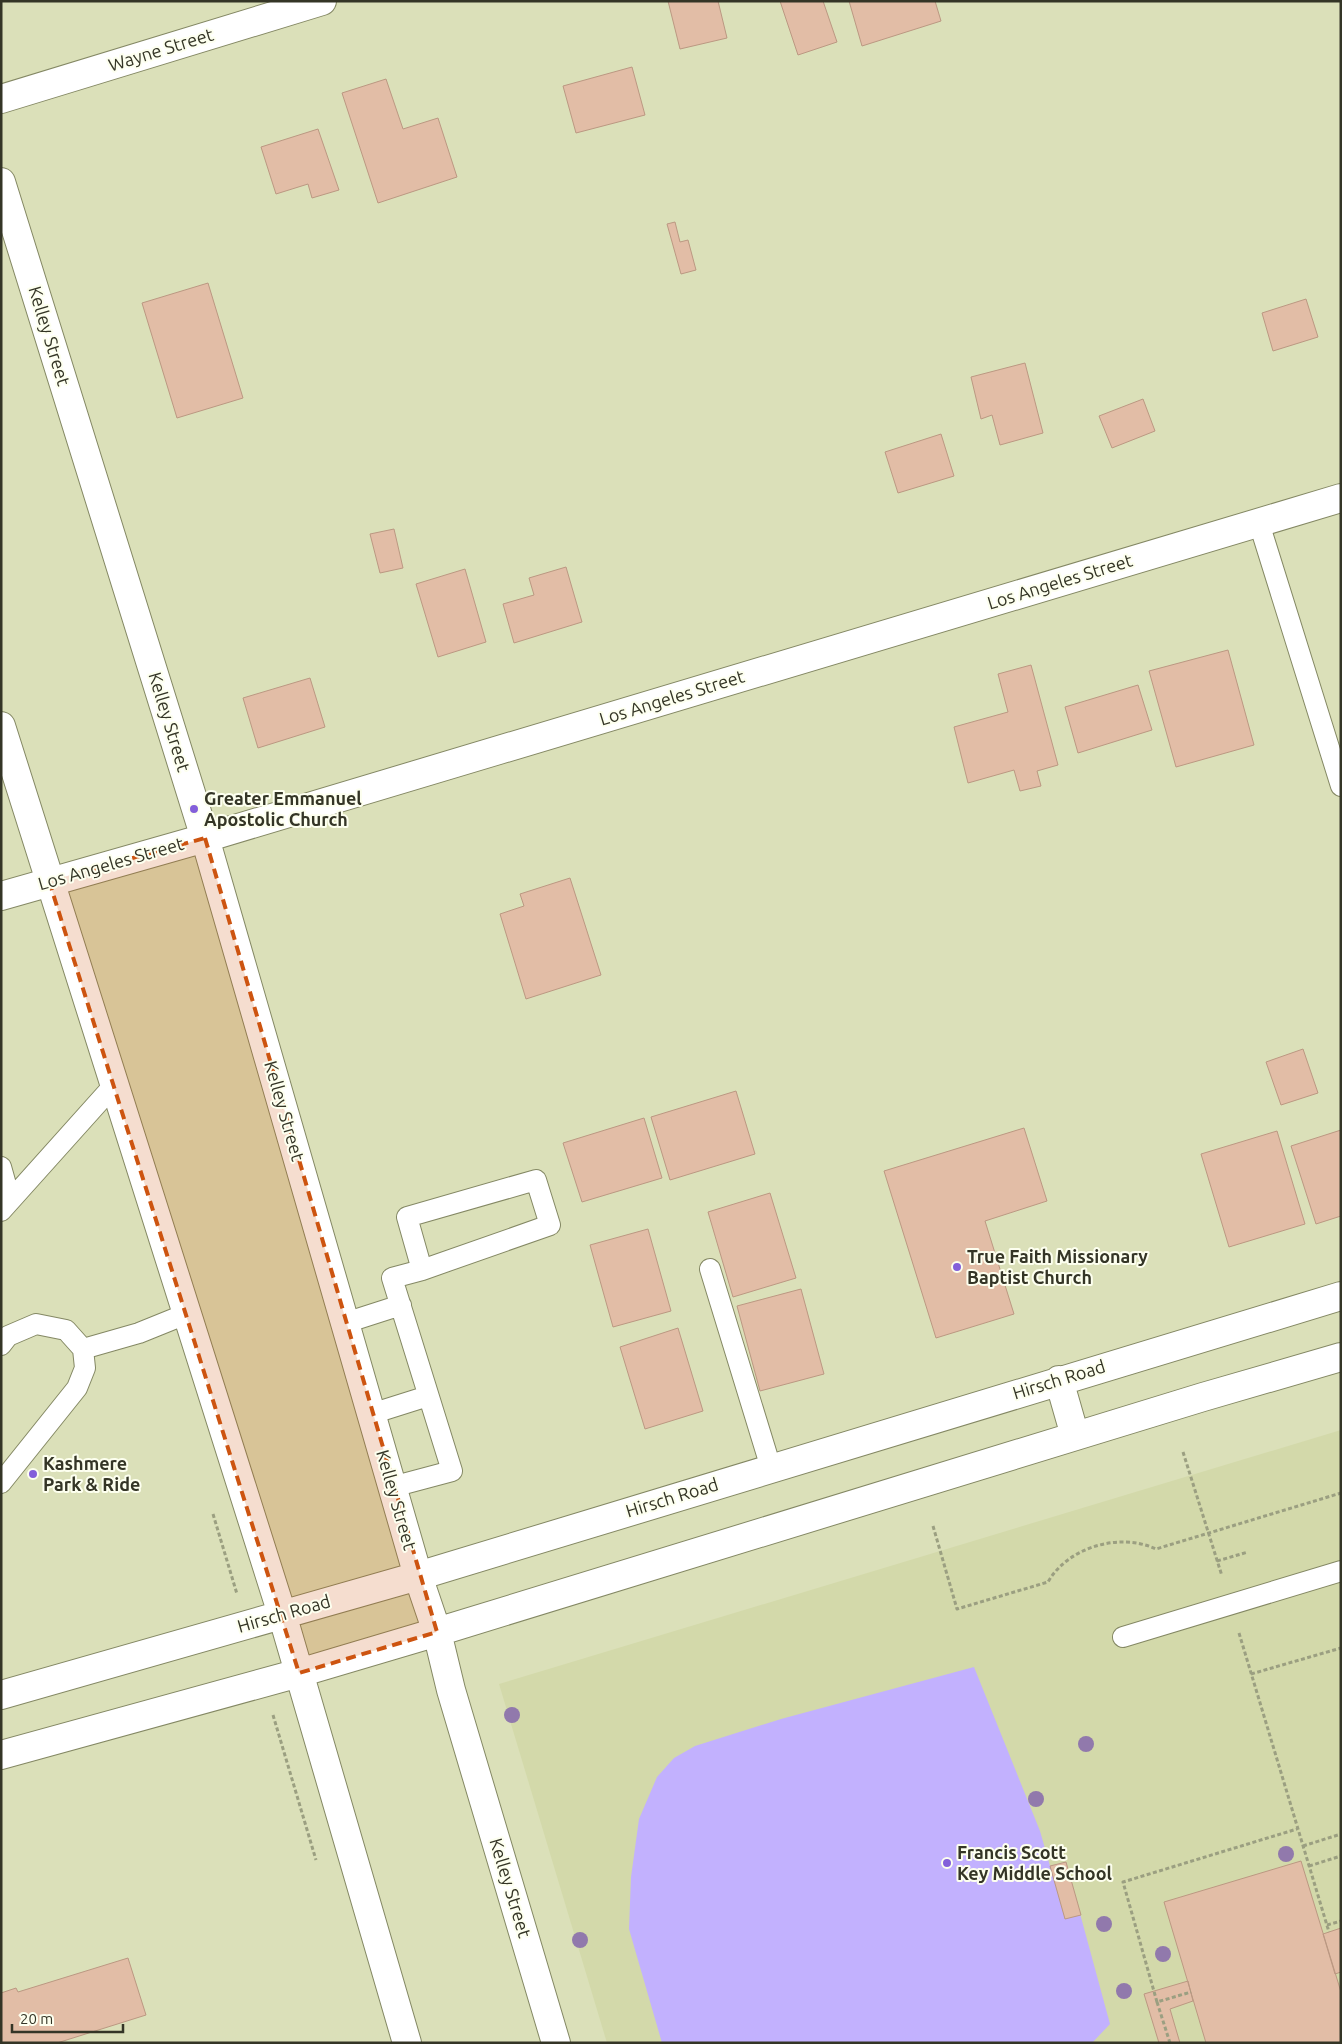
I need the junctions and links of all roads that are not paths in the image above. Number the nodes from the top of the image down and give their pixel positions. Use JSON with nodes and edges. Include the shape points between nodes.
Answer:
{"nodes":[{"id":1,"x":322,"y":1,"type":"edge"},
{"id":2,"x":1,"y":99,"type":"edge"},
{"id":3,"x":1,"y":182,"type":"edge"},
{"id":4,"x":1341,"y":498,"type":"edge"},
{"id":5,"x":1259,"y":523,"type":"junction"},
{"id":6,"x":1,"y":726,"type":"edge"},
{"id":7,"x":1341,"y":786,"type":"edge"},
{"id":8,"x":205,"y":838,"type":"junction"},
{"id":9,"x":49,"y":881,"type":"junction"},
{"id":10,"x":1,"y":896,"type":"edge"},
{"id":11,"x":114,"y":1085,"type":"junction"},
{"id":12,"x":1,"y":1166,"type":"edge"},
{"id":13,"x":6,"y":1205,"type":"edge"},
{"id":14,"x":710,"y":1269,"type":"dead end"},
{"id":15,"x":422,"y":1270,"type":"junction"},
{"id":16,"x":1341,"y":1296,"type":"edge"},
{"id":17,"x":401,"y":1305,"type":"junction"},
{"id":18,"x":186,"y":1314,"type":"junction"},
{"id":19,"x":345,"y":1323,"type":"junction"},
{"id":20,"x":1,"y":1345,"type":"edge"},
{"id":21,"x":83,"y":1349,"type":"junction"},
{"id":22,"x":1341,"y":1357,"type":"edge"},
{"id":23,"x":1059,"y":1380,"type":"junction"},
{"id":24,"x":428,"y":1396,"type":"junction"},
{"id":25,"x":371,"y":1414,"type":"junction"},
{"id":26,"x":1075,"y":1436,"type":"junction"},
{"id":27,"x":771,"y":1468,"type":"junction"},
{"id":28,"x":1,"y":1483,"type":"edge"},
{"id":29,"x":392,"y":1487,"type":"junction"},
{"id":30,"x":1341,"y":1571,"type":"edge"},
{"id":31,"x":418,"y":1576,"type":"junction"},
{"id":32,"x":282,"y":1614,"type":"junction"},
{"id":33,"x":437,"y":1632,"type":"junction"},
{"id":34,"x":1123,"y":1637,"type":"dead end"},
{"id":35,"x":299,"y":1673,"type":"junction"},
{"id":36,"x":1,"y":1695,"type":"edge"},
{"id":37,"x":1,"y":1755,"type":"edge"},
{"id":38,"x":407,"y":2043,"type":"edge"},
{"id":39,"x":556,"y":2043,"type":"edge"}],
"edges":[{"from":1,"to":2,"type":"main road","name":"Wayne Street"},
{"from":3,"to":8,"type":"main road","name":"Kelley Street"},
{"from":4,"to":5,"type":"main road","name":"Los Angeles Street"},
{"from":5,"to":7,"type":"lane"},
{"from":5,"to":8,"type":"main road","name":"Los Angeles Street"},
{"from":6,"to":9,"type":"main road"},
{"from":8,"to":9,"type":"main road","name":"Los Angeles Street"},
{"from":8,"to":19,"type":"main road","name":"Kelley Street"},
{"from":9,"to":10,"type":"main road","name":"Los Angeles Street"},
{"from":9,"to":11,"type":"main road"},
{"from":11,"to":13,"type":"lane"},
{"from":11,"to":18,"type":"main road"},
{"from":12,"to":13,"type":"lane"},
{"from":14,"to":27,"type":"lane"},
{"from":15,"to":15,"type":"lane","via":[[550,1225],[536,1180],[407,1217]]},
{"from":15,"to":17,"type":"lane","via":[[392,1278]]},
{"from":16,"to":23,"type":"main road","name":"Hirsch Road"},
{"from":17,"to":19,"type":"lane"},
{"from":17,"to":24,"type":"lane"},
{"from":18,"to":21,"type":"lane","via":[[139,1333]]},
{"from":18,"to":32,"type":"main road"},
{"from":19,"to":25,"type":"main road","name":"Kelley Street"},
{"from":20,"to":21,"type":"lane","via":[[8,1336],[36,1324],[66,1330]]},
{"from":21,"to":28,"type":"lane","via":[[85,1368],[77,1388]]},
{"from":22,"to":26,"type":"main road"},
{"from":23,"to":26,"type":"main road"},
{"from":23,"to":27,"type":"main road","name":"Hirsch Road"},
{"from":24,"to":25,"type":"lane"},
{"from":24,"to":29,"type":"lane","via":[[452,1471]]},
{"from":25,"to":29,"type":"main road","name":"Kelley Street"},
{"from":26,"to":33,"type":"main road"},
{"from":27,"to":31,"type":"main road","name":"Hirsch Road"},
{"from":29,"to":31,"type":"main road","name":"Kelley Street"},
{"from":30,"to":34,"type":"lane"},
{"from":31,"to":32,"type":"main road","name":"Hirsch Road"},
{"from":31,"to":33,"type":"main road","name":"Kelley Street"},
{"from":32,"to":35,"type":"main road"},
{"from":32,"to":36,"type":"main road","name":"Hirsch Road"},
{"from":33,"to":35,"type":"main road"},
{"from":33,"to":39,"type":"main road","name":"Kelley Street"},
{"from":35,"to":37,"type":"main road"},
{"from":35,"to":38,"type":"main road"}]}
